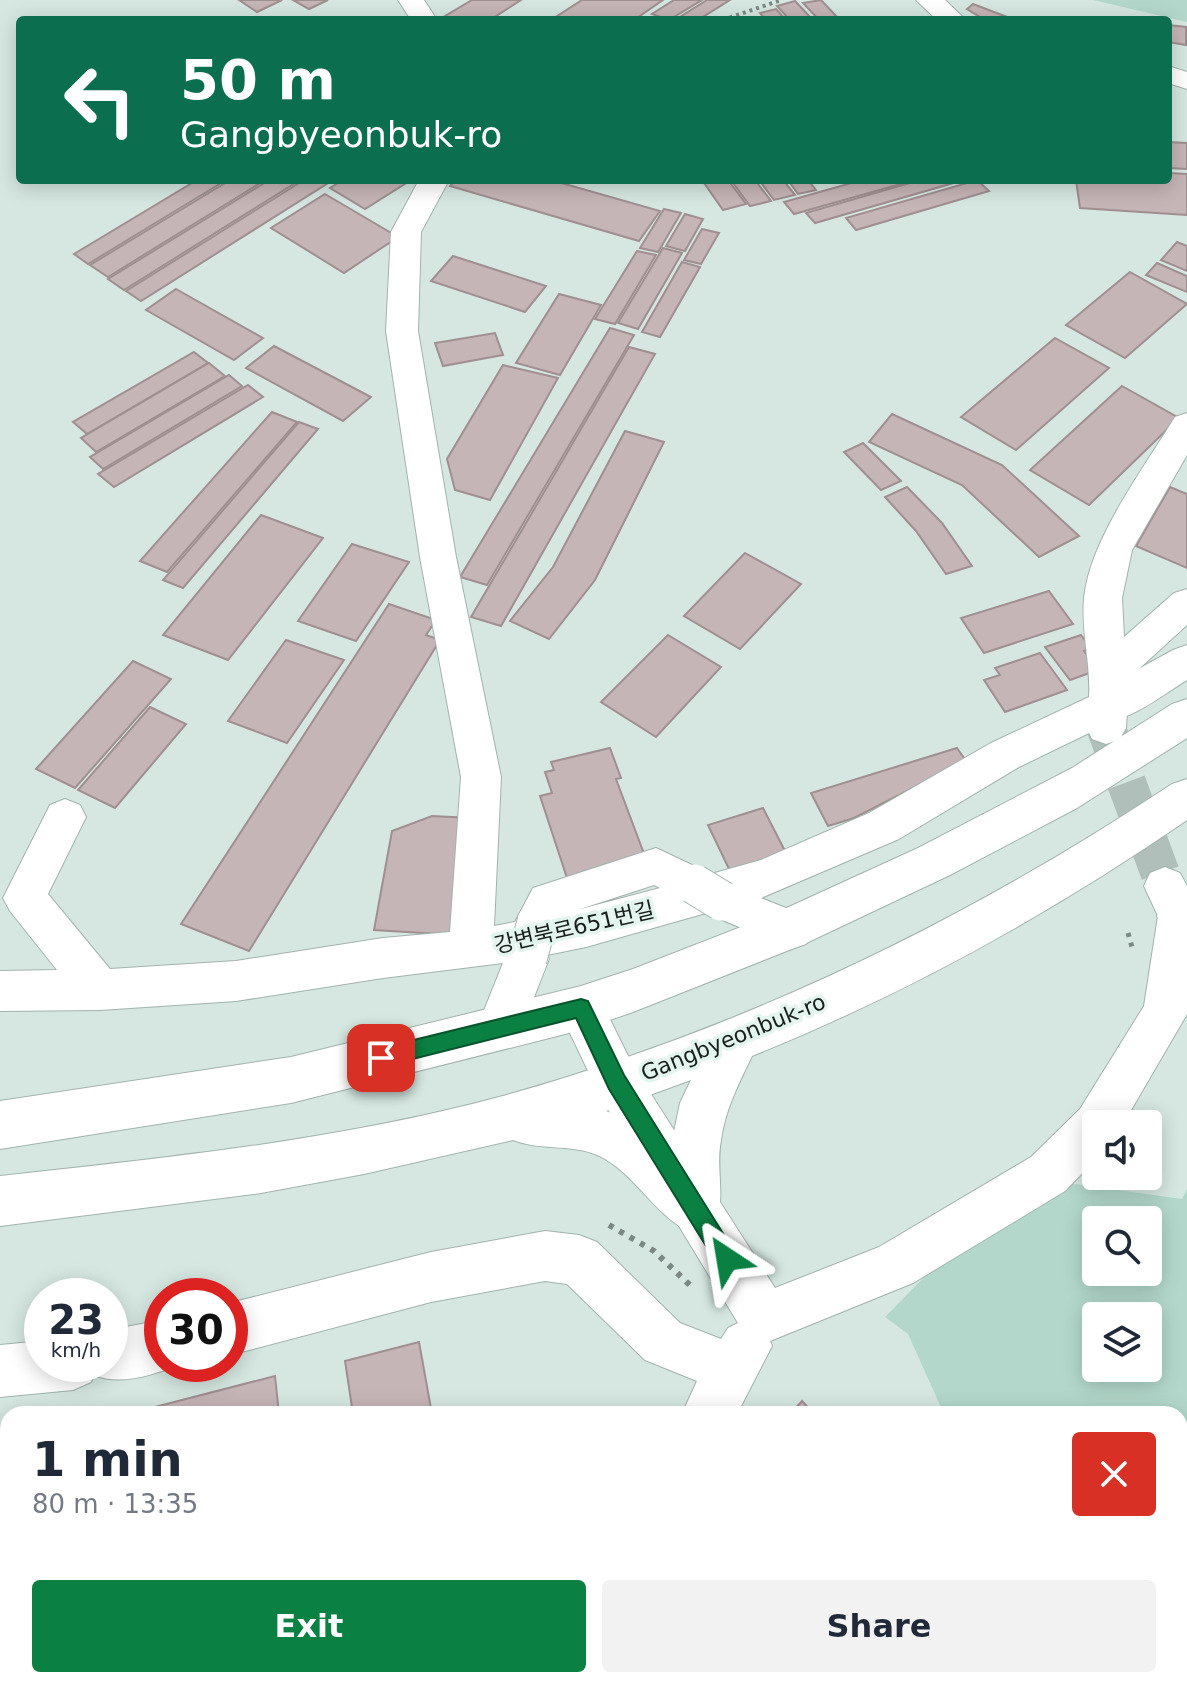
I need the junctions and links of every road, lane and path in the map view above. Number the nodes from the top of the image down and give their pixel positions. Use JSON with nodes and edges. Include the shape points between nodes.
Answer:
{"nodes":[{"id":1,"x":781,"y":0,"type":"edge"},
{"id":2,"x":735,"y":16,"type":"edge"},
{"id":3,"x":432,"y":184,"type":"edge"},
{"id":4,"x":1187,"y":425,"type":"edge"},
{"id":5,"x":1187,"y":603,"type":"edge"},
{"id":6,"x":1187,"y":661,"type":"edge"},
{"id":7,"x":1107,"y":703,"type":"junction"},
{"id":8,"x":1187,"y":716,"type":"edge"},
{"id":9,"x":1187,"y":797,"type":"edge"},
{"id":10,"x":65,"y":817,"type":"dead end"},
{"id":11,"x":1177,"y":905,"type":"tunnel mouth"},
{"id":12,"x":791,"y":930,"type":"junction"},
{"id":13,"x":1128,"y":933,"type":"dead end"},
{"id":14,"x":471,"y":950,"type":"junction"},
{"id":15,"x":1135,"y":960,"type":"dead end"},
{"id":16,"x":100,"y":990,"type":"junction"},
{"id":17,"x":0,"y":991,"type":"edge"},
{"id":18,"x":581,"y":1008,"type":"junction"},
{"id":19,"x":500,"y":1028,"type":"junction"},
{"id":20,"x":736,"y":1038,"type":"junction"},
{"id":21,"x":617,"y":1082,"type":"junction"},
{"id":22,"x":1106,"y":1110,"type":"edge"},
{"id":23,"x":502,"y":1120,"type":"junction"},
{"id":24,"x":0,"y":1125,"type":"edge"},
{"id":25,"x":1082,"y":1140,"type":"edge"},
{"id":26,"x":0,"y":1201,"type":"edge"},
{"id":27,"x":696,"y":1210,"type":"junction"},
{"id":28,"x":595,"y":1224,"type":"dead end"},
{"id":29,"x":753,"y":1301,"type":"junction"},
{"id":30,"x":248,"y":1324,"type":"edge"},
{"id":31,"x":24,"y":1369,"type":"edge"},
{"id":32,"x":731,"y":1369,"type":"junction"},
{"id":33,"x":0,"y":1371,"type":"edge"},
{"id":34,"x":712,"y":1406,"type":"edge"}],
"edges":[{"from":1,"to":2,"type":"path"},
{"from":3,"to":14,"type":"street","via":[[406,232],[402,331],[481,777]]},
{"from":4,"to":7,"type":"street","via":[[1114,550],[1103,598]]},
{"from":5,"to":7,"type":"street","name":"강변북로651번길"},
{"from":6,"to":7,"type":"highway"},
{"from":7,"to":14,"type":"street","name":"강변북로651번길","via":[[884,826],[768,877],[586,928]]},
{"from":8,"to":12,"type":"highway","via":[[1088,782]]},
{"from":9,"to":20,"type":"highway","name":"Gangbyeonbuk-ro","via":[[991,922]]},
{"from":10,"to":16,"type":"street","via":[[25,898]]},
{"from":11,"to":22,"type":"street","via":[[1166,1011]]},
{"from":12,"to":18,"type":"highway"},
{"from":12,"to":19,"type":"street","via":[[656,866],[548,901]]},
{"from":13,"to":15,"type":"path"},
{"from":14,"to":16,"type":"street","name":"강변북로651번길","via":[[236,981]]},
{"from":16,"to":17,"type":"street","name":"강변북로651번길"},
{"from":18,"to":19,"type":"highway"},
{"from":18,"to":21,"type":"street"},
{"from":19,"to":24,"type":"highway","via":[[291,1080]]},
{"from":20,"to":21,"type":"highway","name":"Gangbyeonbuk-ro"},
{"from":20,"to":27,"type":"highway","via":[[705,1103],[695,1142]]},
{"from":21,"to":23,"type":"highway","name":"Gangbyeonbuk-ro"},
{"from":21,"to":27,"type":"street"},
{"from":23,"to":26,"type":"highway","name":"Gangbyeonbuk-ro","via":[[358,1152],[155,1184]]},
{"from":23,"to":27,"type":"highway","via":[[582,1125],[624,1142]]},
{"from":25,"to":29,"type":"street","via":[[1048,1174],[895,1265]]},
{"from":27,"to":29,"type":"street"},
{"from":28,"to":29,"type":"path","via":[[610,1225],[654,1251],[692,1288]]},
{"from":29,"to":32,"type":"street"},
{"from":30,"to":32,"type":"street","via":[[431,1277],[545,1256],[579,1260],[663,1342]]},
{"from":31,"to":33,"type":"street"},
{"from":32,"to":34,"type":"street"}]}
